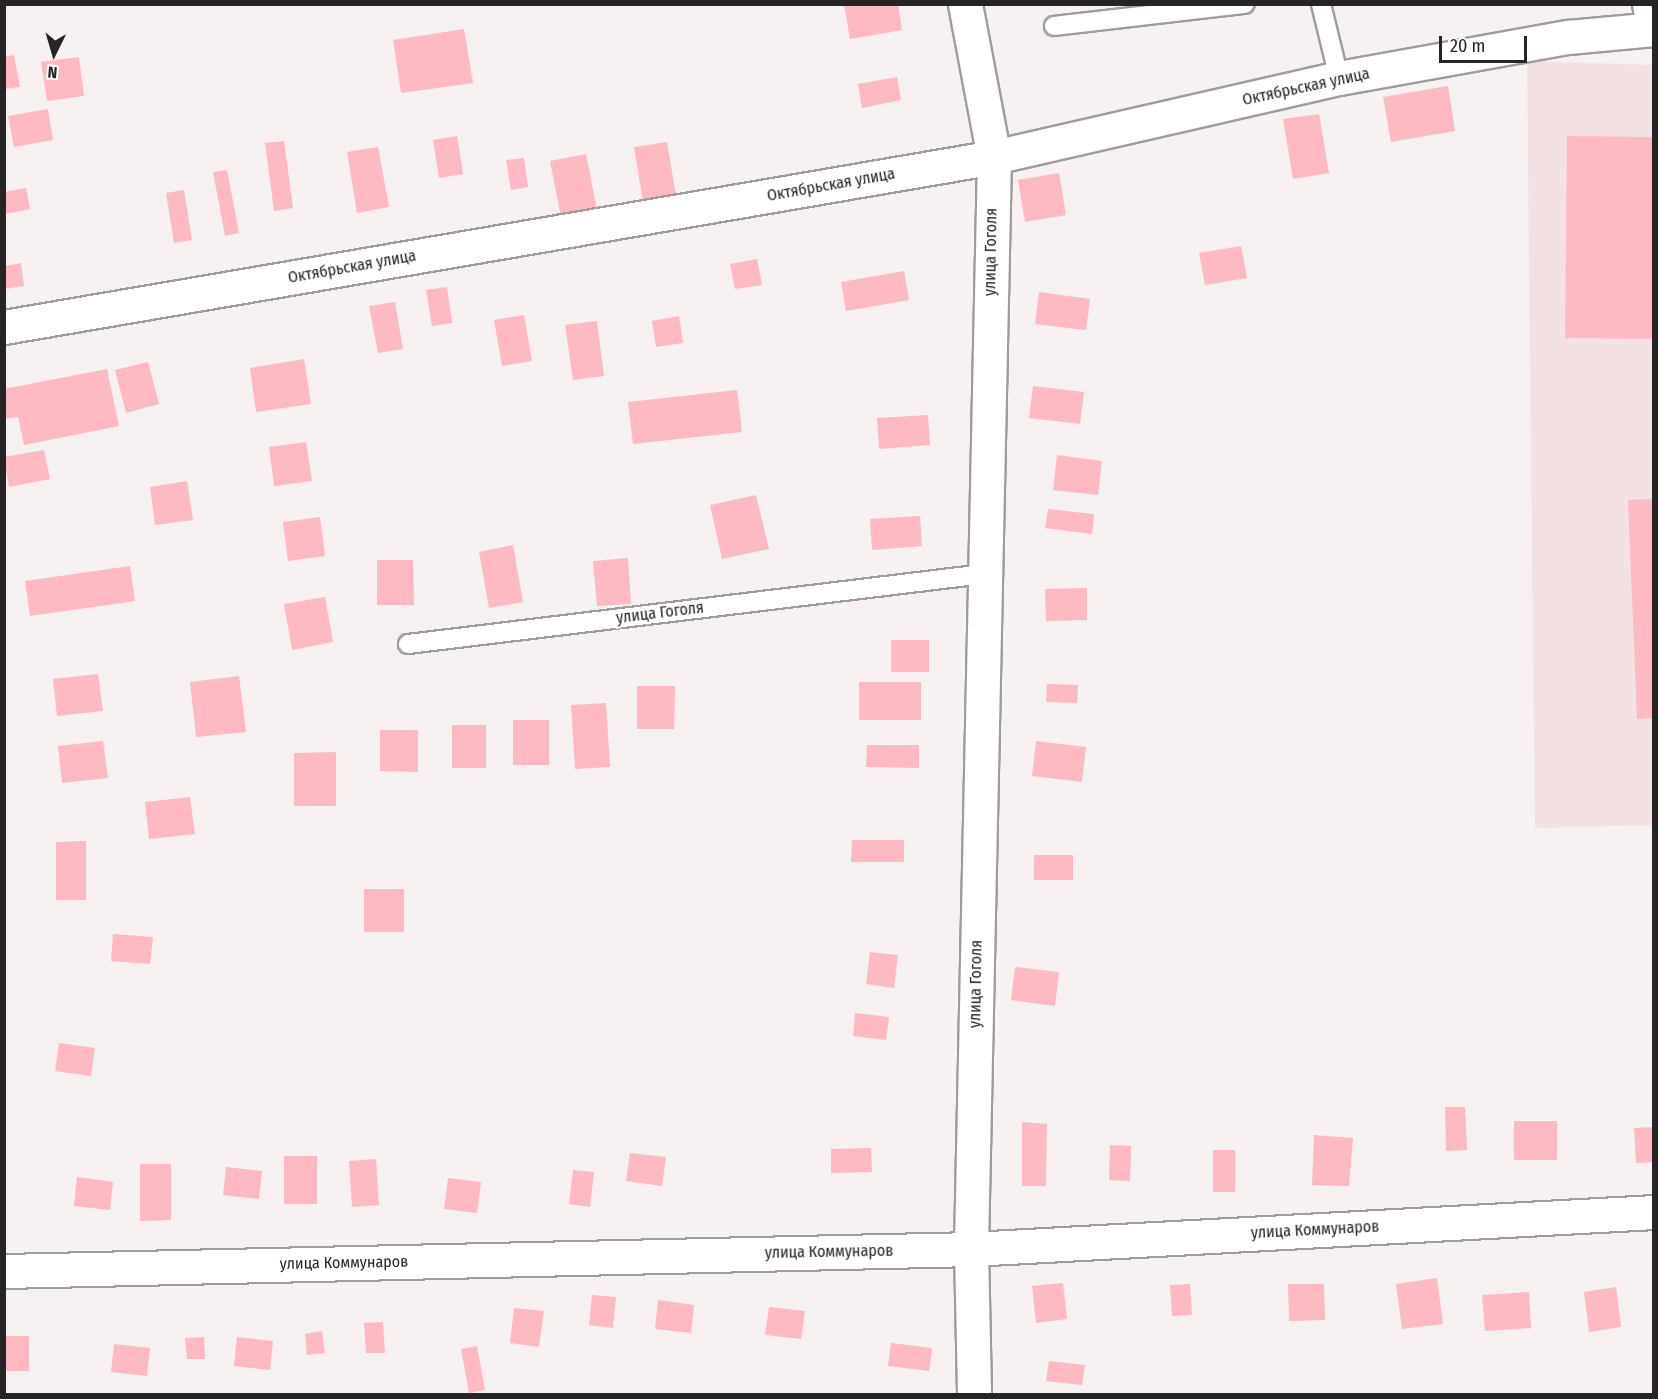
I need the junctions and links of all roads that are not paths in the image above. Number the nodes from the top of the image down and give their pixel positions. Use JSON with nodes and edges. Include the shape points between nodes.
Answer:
{"nodes":[{"id":1,"x":965,"y":4,"type":"edge"},
{"id":2,"x":1245,"y":4,"type":"edge"},
{"id":3,"x":1321,"y":4,"type":"edge"},
{"id":4,"x":1647,"y":21,"type":"edge"},
{"id":5,"x":1054,"y":26,"type":"dead end"},
{"id":6,"x":1339,"y":78,"type":"junction"},
{"id":7,"x":994,"y":157,"type":"junction"},
{"id":8,"x":4,"y":327,"type":"edge"},
{"id":9,"x":984,"y":574,"type":"junction"},
{"id":10,"x":408,"y":644,"type":"dead end"},
{"id":11,"x":1653,"y":1212,"type":"edge"},
{"id":12,"x":971,"y":1249,"type":"junction"},
{"id":13,"x":4,"y":1271,"type":"edge"},
{"id":14,"x":974,"y":1395,"type":"edge"}],
"edges":[{"from":1,"to":7,"type":"street","name":"улица Гоголя"},
{"from":2,"to":5,"type":"lane"},
{"from":3,"to":6,"type":"lane"},
{"from":4,"to":6,"type":"street","name":"Октябрьская улица"},
{"from":6,"to":7,"type":"street","name":"Октябрьская улица"},
{"from":7,"to":8,"type":"street","name":"Октябрьская улица"},
{"from":7,"to":9,"type":"street","name":"улица Гоголя"},
{"from":9,"to":10,"type":"lane","name":"улица Гоголя"},
{"from":9,"to":12,"type":"street","name":"улица Гоголя"},
{"from":11,"to":12,"type":"street","name":"улица Коммунаров"},
{"from":12,"to":13,"type":"street","name":"улица Коммунаров"},
{"from":12,"to":14,"type":"street","name":"улица Гоголя"}]}
